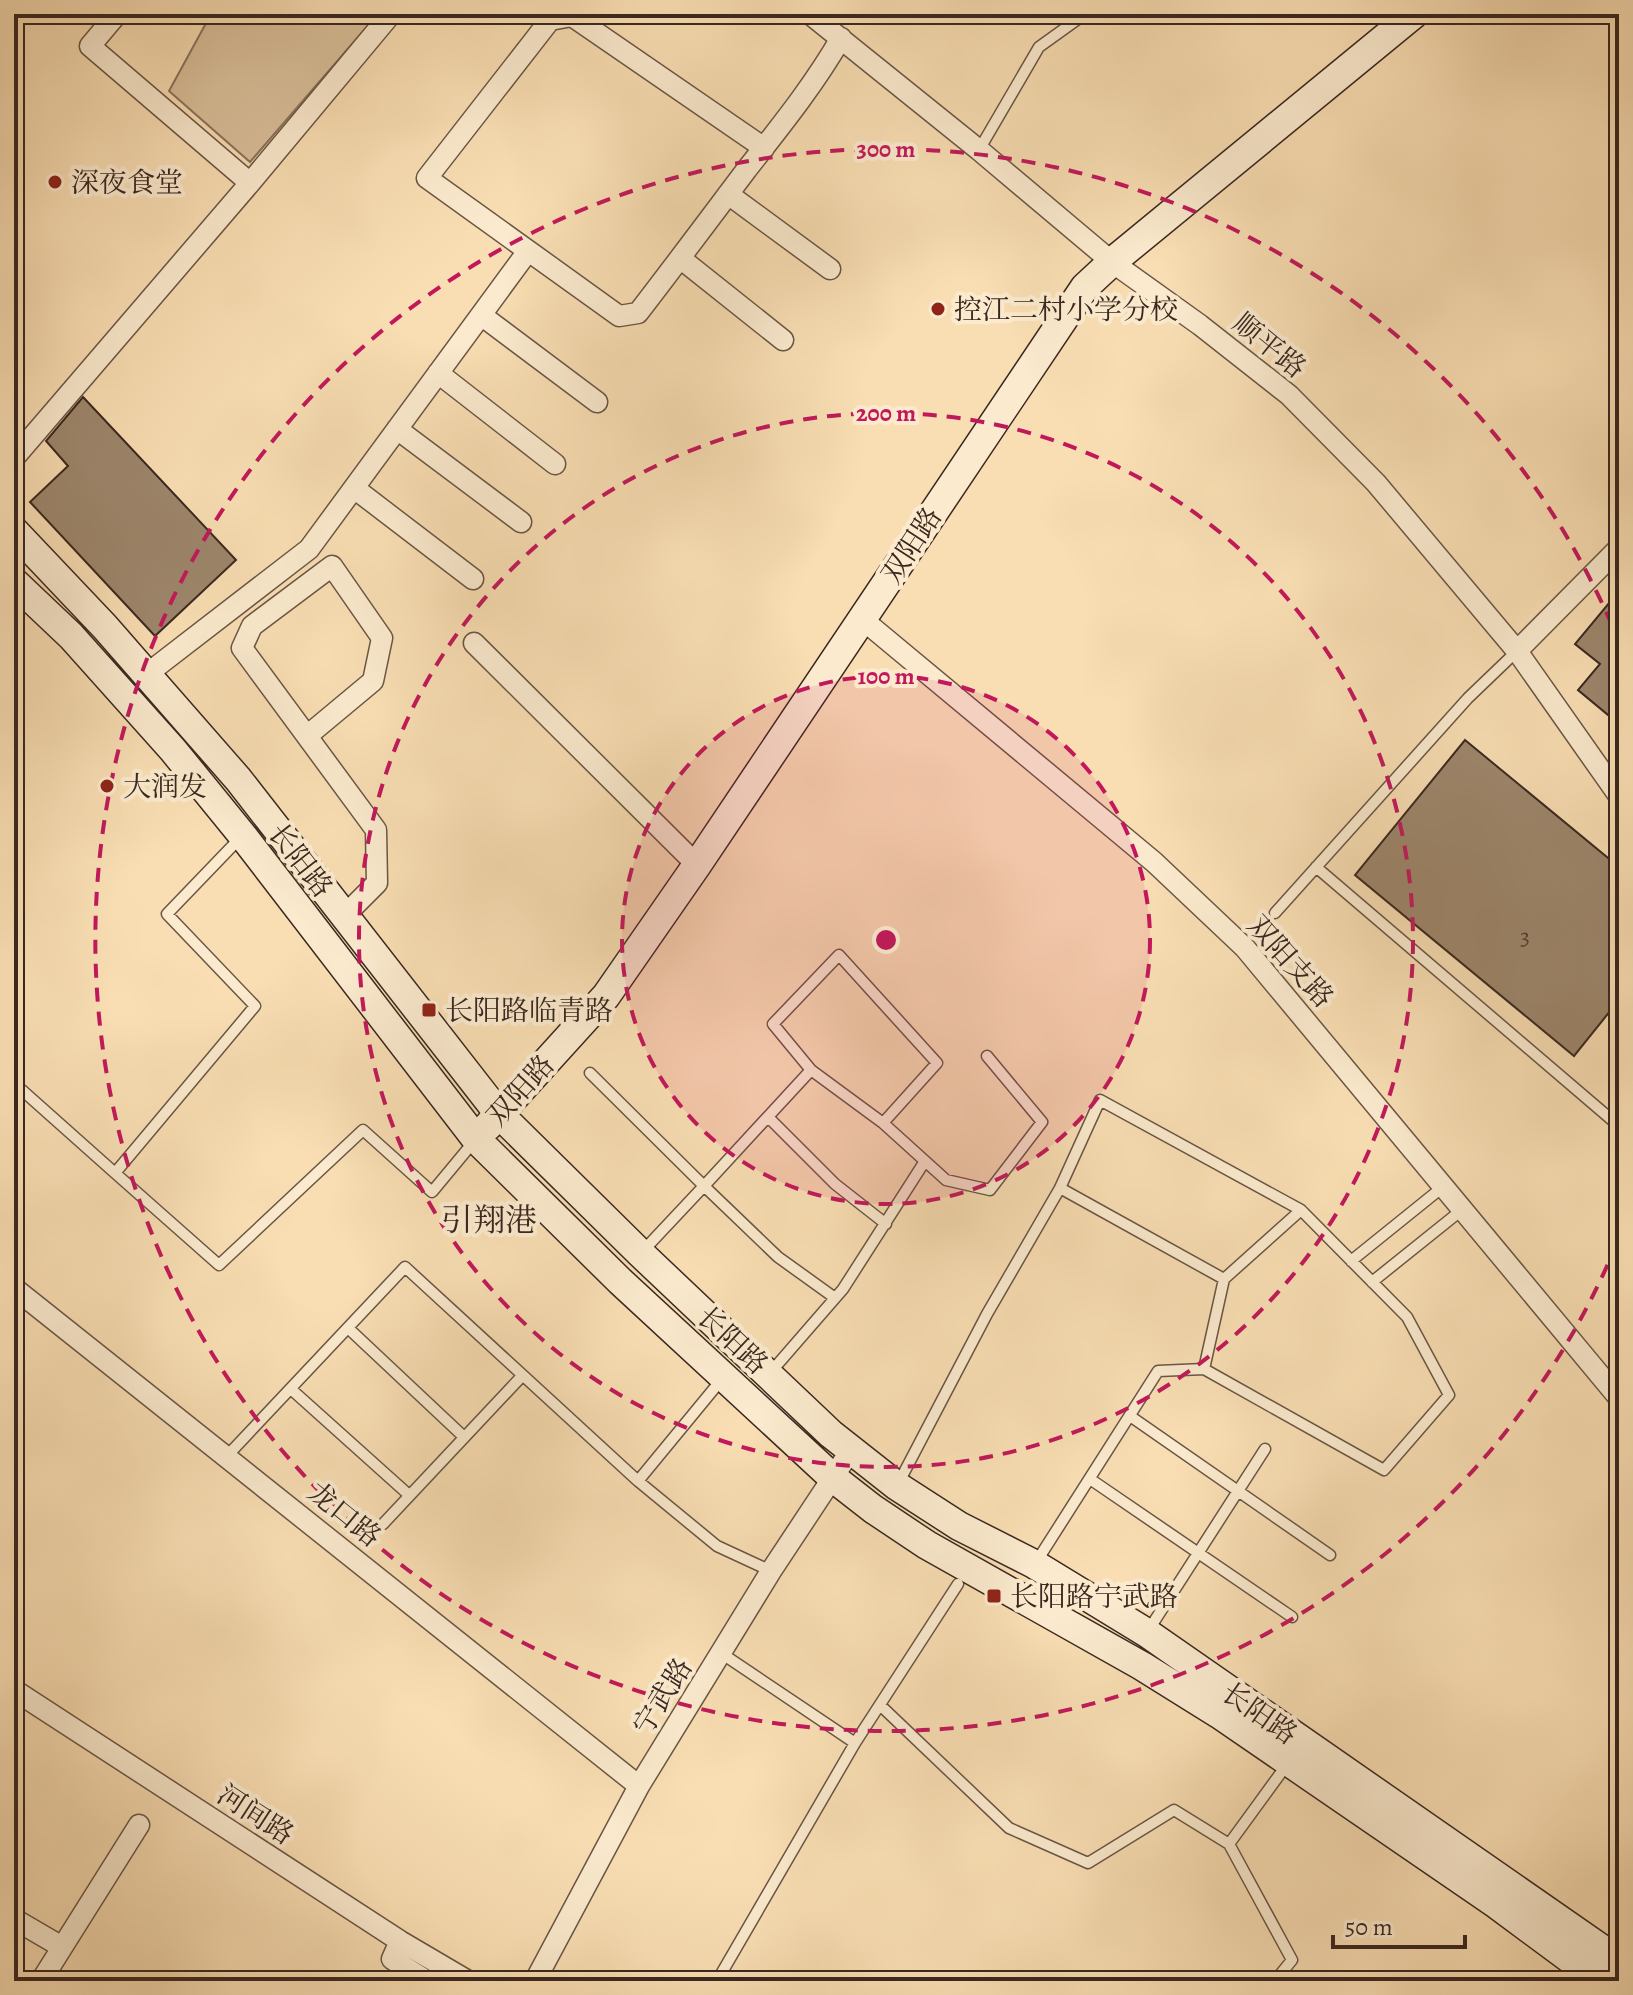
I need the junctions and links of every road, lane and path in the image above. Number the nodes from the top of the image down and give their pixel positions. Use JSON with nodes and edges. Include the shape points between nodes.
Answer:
{"nodes":[{"id":1,"x":117,"y":14,"type":"edge"},
{"id":2,"x":391,"y":14,"type":"edge"},
{"id":3,"x":810,"y":14,"type":"edge"},
{"id":4,"x":1085,"y":14,"type":"edge"},
{"id":5,"x":1414,"y":14,"type":"edge"},
{"id":6,"x":841,"y":38,"type":"junction"},
{"id":7,"x":764,"y":148,"type":"junction"},
{"id":8,"x":979,"y":150,"type":"junction"},
{"id":9,"x":250,"y":183,"type":"junction"},
{"id":10,"x":728,"y":194,"type":"junction"},
{"id":11,"x":528,"y":251,"type":"junction"},
{"id":12,"x":680,"y":258,"type":"junction"},
{"id":13,"x":1112,"y":262,"type":"junction"},
{"id":14,"x":830,"y":269,"type":"dead end"},
{"id":15,"x":481,"y":315,"type":"junction"},
{"id":16,"x":783,"y":340,"type":"dead end"},
{"id":17,"x":438,"y":373,"type":"junction"},
{"id":18,"x":597,"y":402,"type":"dead end"},
{"id":19,"x":397,"y":429,"type":"junction"},
{"id":20,"x":14,"y":458,"type":"edge"},
{"id":21,"x":555,"y":464,"type":"dead end"},
{"id":22,"x":354,"y":488,"type":"junction"},
{"id":23,"x":521,"y":522,"type":"dead end"},
{"id":24,"x":14,"y":531,"type":"edge"},
{"id":25,"x":1619,"y":548,"type":"edge"},
{"id":26,"x":473,"y":579,"type":"dead end"},
{"id":27,"x":14,"y":582,"type":"edge"},
{"id":28,"x":862,"y":619,"type":"junction"},
{"id":29,"x":474,"y":643,"type":"dead end"},
{"id":30,"x":1517,"y":651,"type":"junction"},
{"id":31,"x":147,"y":674,"type":"junction"},
{"id":32,"x":307,"y":736,"type":"junction"},
{"id":33,"x":1619,"y":796,"type":"edge"},
{"id":34,"x":243,"y":836,"type":"junction"},
{"id":35,"x":697,"y":865,"type":"junction"},
{"id":36,"x":1316,"y":867,"type":"junction"},
{"id":37,"x":1275,"y":913,"type":"dead end"},
{"id":38,"x":345,"y":915,"type":"junction"},
{"id":39,"x":987,"y":1056,"type":"dead end"},
{"id":40,"x":811,"y":1070,"type":"junction"},
{"id":41,"x":590,"y":1073,"type":"dead end"},
{"id":42,"x":14,"y":1083,"type":"edge"},
{"id":43,"x":499,"y":1114,"type":"junction"},
{"id":44,"x":768,"y":1117,"type":"junction"},
{"id":45,"x":1617,"y":1120,"type":"edge"},
{"id":46,"x":883,"y":1123,"type":"junction"},
{"id":47,"x":476,"y":1139,"type":"junction"},
{"id":48,"x":925,"y":1161,"type":"junction"},
{"id":49,"x":115,"y":1173,"type":"junction"},
{"id":50,"x":704,"y":1186,"type":"junction"},
{"id":51,"x":1444,"y":1186,"type":"junction"},
{"id":52,"x":1060,"y":1188,"type":"junction"},
{"id":53,"x":1463,"y":1209,"type":"junction"},
{"id":54,"x":1301,"y":1210,"type":"junction"},
{"id":55,"x":886,"y":1224,"type":"junction"},
{"id":56,"x":640,"y":1253,"type":"junction"},
{"id":57,"x":1351,"y":1261,"type":"junction"},
{"id":58,"x":1224,"y":1279,"type":"junction"},
{"id":59,"x":1372,"y":1282,"type":"junction"},
{"id":60,"x":14,"y":1288,"type":"edge"},
{"id":61,"x":835,"y":1298,"type":"junction"},
{"id":62,"x":348,"y":1328,"type":"junction"},
{"id":63,"x":1204,"y":1369,"type":"junction"},
{"id":64,"x":769,"y":1374,"type":"junction"},
{"id":65,"x":522,"y":1376,"type":"junction"},
{"id":66,"x":723,"y":1377,"type":"junction"},
{"id":67,"x":292,"y":1390,"type":"junction"},
{"id":68,"x":1619,"y":1398,"type":"edge"},
{"id":69,"x":1130,"y":1416,"type":"junction"},
{"id":70,"x":464,"y":1437,"type":"junction"},
{"id":71,"x":1265,"y":1449,"type":"dead end"},
{"id":72,"x":851,"y":1450,"type":"junction"},
{"id":73,"x":227,"y":1456,"type":"junction"},
{"id":74,"x":832,"y":1477,"type":"junction"},
{"id":75,"x":1090,"y":1479,"type":"junction"},
{"id":76,"x":638,"y":1481,"type":"junction"},
{"id":77,"x":897,"y":1486,"type":"junction"},
{"id":78,"x":1238,"y":1491,"type":"junction"},
{"id":79,"x":409,"y":1495,"type":"junction"},
{"id":80,"x":383,"y":1524,"type":"dead end"},
{"id":81,"x":1198,"y":1552,"type":"junction"},
{"id":82,"x":1330,"y":1555,"type":"dead end"},
{"id":83,"x":1034,"y":1564,"type":"junction"},
{"id":84,"x":771,"y":1571,"type":"junction"},
{"id":85,"x":958,"y":1584,"type":"dead end"},
{"id":86,"x":1292,"y":1617,"type":"dead end"},
{"id":87,"x":1147,"y":1633,"type":"junction"},
{"id":88,"x":721,"y":1653,"type":"junction"},
{"id":89,"x":14,"y":1690,"type":"edge"},
{"id":90,"x":880,"y":1705,"type":"junction"},
{"id":91,"x":855,"y":1743,"type":"junction"},
{"id":92,"x":1289,"y":1761,"type":"junction"},
{"id":93,"x":639,"y":1786,"type":"junction"},
{"id":94,"x":139,"y":1825,"type":"dead end"},
{"id":95,"x":1229,"y":1844,"type":"junction"},
{"id":96,"x":14,"y":1919,"type":"edge"},
{"id":97,"x":400,"y":1941,"type":"junction"},
{"id":98,"x":62,"y":1947,"type":"junction"},
{"id":99,"x":1619,"y":1961,"type":"edge"},
{"id":100,"x":41,"y":1981,"type":"edge"},
{"id":101,"x":427,"y":1981,"type":"edge"},
{"id":102,"x":468,"y":1981,"type":"edge"},
{"id":103,"x":535,"y":1981,"type":"edge"},
{"id":104,"x":717,"y":1981,"type":"edge"},
{"id":105,"x":1275,"y":1981,"type":"edge"},
{"id":106,"x":1600,"y":1981,"type":"edge"}],
"edges":[{"from":1,"to":9,"type":"street","via":[[90,46]]},
{"from":2,"to":9,"type":"street"},
{"from":3,"to":6,"type":"street","name":"顺平路"},
{"from":4,"to":8,"type":"lane","via":[[1039,47]]},
{"from":5,"to":13,"type":"main road","name":"双阳路"},
{"from":6,"to":7,"type":"street"},
{"from":6,"to":8,"type":"street","name":"顺平路"},
{"from":7,"to":10,"type":"street"},
{"from":7,"to":11,"type":"street","via":[[572,16],[550,20],[427,178]]},
{"from":8,"to":13,"type":"street","name":"顺平路"},
{"from":9,"to":20,"type":"street"},
{"from":10,"to":12,"type":"street"},
{"from":10,"to":14,"type":"street"},
{"from":11,"to":12,"type":"street","via":[[619,316],[638,313]]},
{"from":11,"to":15,"type":"street"},
{"from":12,"to":16,"type":"street"},
{"from":13,"to":28,"type":"main road","name":"双阳路","via":[[1085,287],[1049,338]]},
{"from":13,"to":30,"type":"street","name":"顺平路","via":[[1289,395],[1376,483]]},
{"from":15,"to":17,"type":"street"},
{"from":15,"to":18,"type":"street"},
{"from":17,"to":19,"type":"street"},
{"from":17,"to":21,"type":"street"},
{"from":19,"to":22,"type":"street"},
{"from":19,"to":23,"type":"street"},
{"from":22,"to":26,"type":"street"},
{"from":22,"to":31,"type":"street","via":[[309,549]]},
{"from":24,"to":31,"type":"main road","name":"长阳路"},
{"from":25,"to":30,"type":"street"},
{"from":27,"to":34,"type":"main road","name":"长阳路","via":[[123,692]]},
{"from":28,"to":35,"type":"main road","name":"双阳路"},
{"from":28,"to":51,"type":"street","name":"双阳支路","via":[[1144,852],[1212,917],[1274,981]]},
{"from":29,"to":35,"type":"street"},
{"from":30,"to":33,"type":"street","name":"顺平路"},
{"from":30,"to":36,"type":"lane"},
{"from":31,"to":38,"type":"main road","name":"长阳路"},
{"from":32,"to":32,"type":"street","via":[[242,648],[252,626],[332,566],[382,638],[373,681]]},
{"from":32,"to":38,"type":"street","via":[[376,830],[377,883]]},
{"from":34,"to":47,"type":"main road","name":"长阳路"},
{"from":34,"to":49,"type":"lane","via":[[167,914],[255,1006]]},
{"from":35,"to":43,"type":"main road","name":"双阳路","via":[[606,996]]},
{"from":36,"to":37,"type":"lane"},
{"from":36,"to":45,"type":"lane"},
{"from":38,"to":43,"type":"main road","name":"长阳路"},
{"from":39,"to":48,"type":"lane","via":[[1042,1122],[990,1190],[946,1180]]},
{"from":40,"to":44,"type":"lane"},
{"from":40,"to":46,"type":"lane"},
{"from":40,"to":46,"type":"lane","via":[[773,1024],[839,955],[937,1063]]},
{"from":41,"to":50,"type":"lane"},
{"from":42,"to":49,"type":"lane"},
{"from":43,"to":47,"type":"main road","name":"双阳路"},
{"from":43,"to":56,"type":"main road","name":"长阳路"},
{"from":44,"to":50,"type":"lane"},
{"from":44,"to":55,"type":"lane","via":[[835,1184]]},
{"from":46,"to":48,"type":"lane"},
{"from":47,"to":49,"type":"lane","via":[[432,1192],[363,1130],[219,1265]]},
{"from":47,"to":66,"type":"main road","name":"长阳路"},
{"from":48,"to":55,"type":"lane"},
{"from":50,"to":56,"type":"lane"},
{"from":50,"to":61,"type":"lane","via":[[778,1257]]},
{"from":51,"to":53,"type":"street","name":"双阳支路"},
{"from":51,"to":57,"type":"lane"},
{"from":52,"to":54,"type":"lane","via":[[1100,1100]]},
{"from":52,"to":58,"type":"lane"},
{"from":52,"to":77,"type":"lane"},
{"from":53,"to":59,"type":"lane"},
{"from":53,"to":68,"type":"street","name":"双阳支路"},
{"from":54,"to":57,"type":"lane"},
{"from":54,"to":58,"type":"lane"},
{"from":55,"to":61,"type":"lane"},
{"from":56,"to":64,"type":"main road","name":"长阳路"},
{"from":57,"to":59,"type":"lane"},
{"from":58,"to":63,"type":"lane"},
{"from":59,"to":63,"type":"lane","via":[[1407,1317],[1449,1395],[1384,1470]]},
{"from":60,"to":73,"type":"street","name":"龙口路"},
{"from":61,"to":64,"type":"lane"},
{"from":62,"to":65,"type":"lane","via":[[405,1267]]},
{"from":62,"to":67,"type":"lane"},
{"from":62,"to":70,"type":"lane"},
{"from":63,"to":69,"type":"lane","via":[[1158,1371]]},
{"from":64,"to":72,"type":"main road","name":"长阳路"},
{"from":65,"to":70,"type":"lane"},
{"from":65,"to":76,"type":"lane"},
{"from":66,"to":74,"type":"main road","name":"长阳路"},
{"from":66,"to":76,"type":"lane"},
{"from":67,"to":73,"type":"lane"},
{"from":67,"to":79,"type":"lane"},
{"from":69,"to":75,"type":"lane"},
{"from":69,"to":78,"type":"lane"},
{"from":70,"to":79,"type":"lane"},
{"from":71,"to":78,"type":"lane"},
{"from":72,"to":74,"type":"street","name":"宁武路"},
{"from":72,"to":77,"type":"main road","name":"长阳路"},
{"from":73,"to":93,"type":"street","name":"龙口路"},
{"from":74,"to":84,"type":"street","name":"宁武路"},
{"from":74,"to":92,"type":"main road","name":"长阳路","via":[[927,1545],[1142,1666]]},
{"from":75,"to":81,"type":"lane"},
{"from":75,"to":83,"type":"lane"},
{"from":76,"to":84,"type":"lane","via":[[717,1546]]},
{"from":77,"to":83,"type":"main road","name":"长阳路","via":[[959,1526]]},
{"from":78,"to":81,"type":"lane"},
{"from":78,"to":82,"type":"lane"},
{"from":79,"to":80,"type":"lane"},
{"from":81,"to":86,"type":"lane"},
{"from":81,"to":87,"type":"lane"},
{"from":83,"to":87,"type":"main road","name":"长阳路"},
{"from":84,"to":88,"type":"street","name":"宁武路"},
{"from":85,"to":90,"type":"lane"},
{"from":87,"to":99,"type":"main road","name":"长阳路"},
{"from":88,"to":91,"type":"lane"},
{"from":88,"to":93,"type":"street","name":"宁武路"},
{"from":89,"to":97,"type":"street","name":"河间路"},
{"from":90,"to":91,"type":"lane"},
{"from":90,"to":95,"type":"lane","via":[[1009,1828],[1088,1863],[1174,1810]]},
{"from":91,"to":104,"type":"lane"},
{"from":92,"to":95,"type":"lane"},
{"from":92,"to":106,"type":"main road","name":"长阳路"},
{"from":93,"to":103,"type":"street","name":"宁武路"},
{"from":94,"to":98,"type":"street"},
{"from":95,"to":105,"type":"lane","via":[[1292,1960]]},
{"from":96,"to":98,"type":"street"},
{"from":97,"to":101,"type":"street","via":[[392,1959]]},
{"from":97,"to":102,"type":"street","name":"河间路"},
{"from":98,"to":100,"type":"street"}]}
